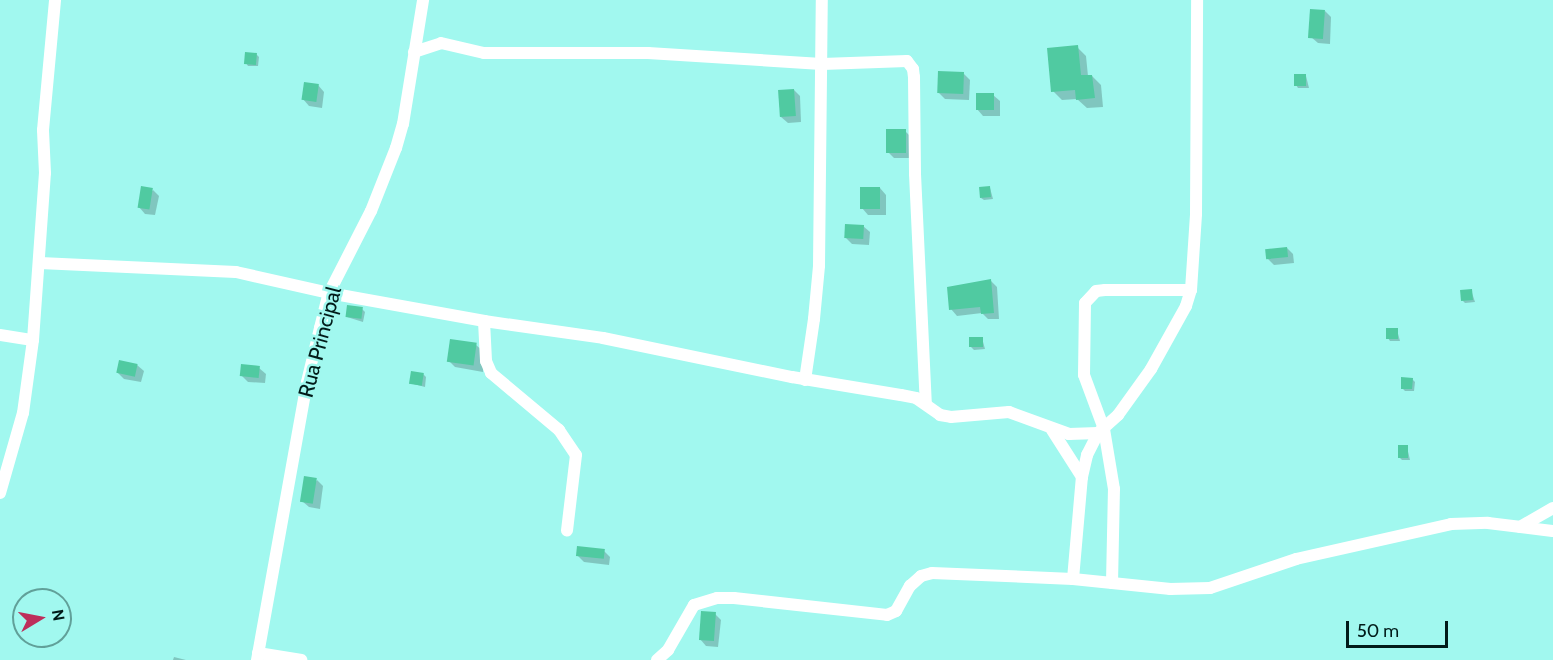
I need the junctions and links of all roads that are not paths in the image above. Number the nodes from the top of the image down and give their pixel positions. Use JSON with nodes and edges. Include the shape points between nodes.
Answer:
{"nodes":[{"id":1,"x":55,"y":0,"type":"edge"},
{"id":2,"x":423,"y":0,"type":"edge"},
{"id":3,"x":822,"y":0,"type":"edge"},
{"id":4,"x":1197,"y":0,"type":"edge"},
{"id":5,"x":414,"y":52,"type":"junction"},
{"id":6,"x":822,"y":64,"type":"junction"},
{"id":7,"x":40,"y":263,"type":"junction"},
{"id":8,"x":1191,"y":290,"type":"junction"},
{"id":9,"x":329,"y":293,"type":"junction"},
{"id":10,"x":484,"y":321,"type":"junction"},
{"id":11,"x":0,"y":335,"type":"edge"},
{"id":12,"x":33,"y":340,"type":"junction"},
{"id":13,"x":805,"y":380,"type":"junction"},
{"id":14,"x":926,"y":404,"type":"junction"},
{"id":15,"x":1052,"y":430,"type":"junction"},
{"id":16,"x":1101,"y":431,"type":"junction"},
{"id":17,"x":1082,"y":477,"type":"junction"},
{"id":18,"x":0,"y":493,"type":"edge"},
{"id":19,"x":1553,"y":508,"type":"edge"},
{"id":20,"x":1520,"y":527,"type":"junction"},
{"id":21,"x":567,"y":530,"type":"dead end"},
{"id":22,"x":1553,"y":531,"type":"edge"},
{"id":23,"x":1073,"y":579,"type":"junction"},
{"id":24,"x":1112,"y":583,"type":"junction"},
{"id":25,"x":258,"y":657,"type":"edge"},
{"id":26,"x":301,"y":660,"type":"edge"},
{"id":27,"x":657,"y":660,"type":"edge"}],
"edges":[{"from":1,"to":7,"type":"street","via":[[43,130]]},
{"from":2,"to":5,"type":"street","name":"Rua Principal"},
{"from":3,"to":6,"type":"street"},
{"from":4,"to":8,"type":"street","via":[[1196,214]]},
{"from":5,"to":6,"type":"street","via":[[441,43],[484,53],[648,53]]},
{"from":5,"to":9,"type":"street","name":"Rua Principal","via":[[396,148],[371,211]]},
{"from":6,"to":13,"type":"street","via":[[819,266]]},
{"from":6,"to":14,"type":"street","via":[[906,61],[913,69]]},
{"from":7,"to":9,"type":"street","via":[[236,272]]},
{"from":7,"to":12,"type":"street"},
{"from":8,"to":16,"type":"street","via":[[1151,369],[1118,415]]},
{"from":8,"to":16,"type":"street","via":[[1096,291],[1085,303],[1084,375]]},
{"from":9,"to":10,"type":"street"},
{"from":9,"to":25,"type":"street","name":"Rua Principal","via":[[307,382]]},
{"from":10,"to":13,"type":"street","via":[[603,338]]},
{"from":10,"to":21,"type":"street","via":[[486,362],[491,373],[559,430],[576,455]]},
{"from":11,"to":12,"type":"street"},
{"from":12,"to":18,"type":"street","via":[[23,413]]},
{"from":13,"to":14,"type":"street","via":[[901,395]]},
{"from":14,"to":15,"type":"street","via":[[940,415],[951,417],[1009,412]]},
{"from":15,"to":16,"type":"street","via":[[1069,434]]},
{"from":15,"to":17,"type":"street"},
{"from":16,"to":17,"type":"street","via":[[1087,455]]},
{"from":16,"to":24,"type":"street","via":[[1114,489]]},
{"from":17,"to":23,"type":"street"},
{"from":19,"to":20,"type":"street"},
{"from":20,"to":22,"type":"street"},
{"from":20,"to":24,"type":"street","via":[[1488,523],[1430,528],[1296,559],[1210,588],[1170,590]]},
{"from":23,"to":24,"type":"street"},
{"from":23,"to":27,"type":"street","via":[[932,573],[921,576],[910,586],[896,611],[887,615],[734,598],[701,601],[689,610],[668,650]]},
{"from":25,"to":26,"type":"street"}]}
